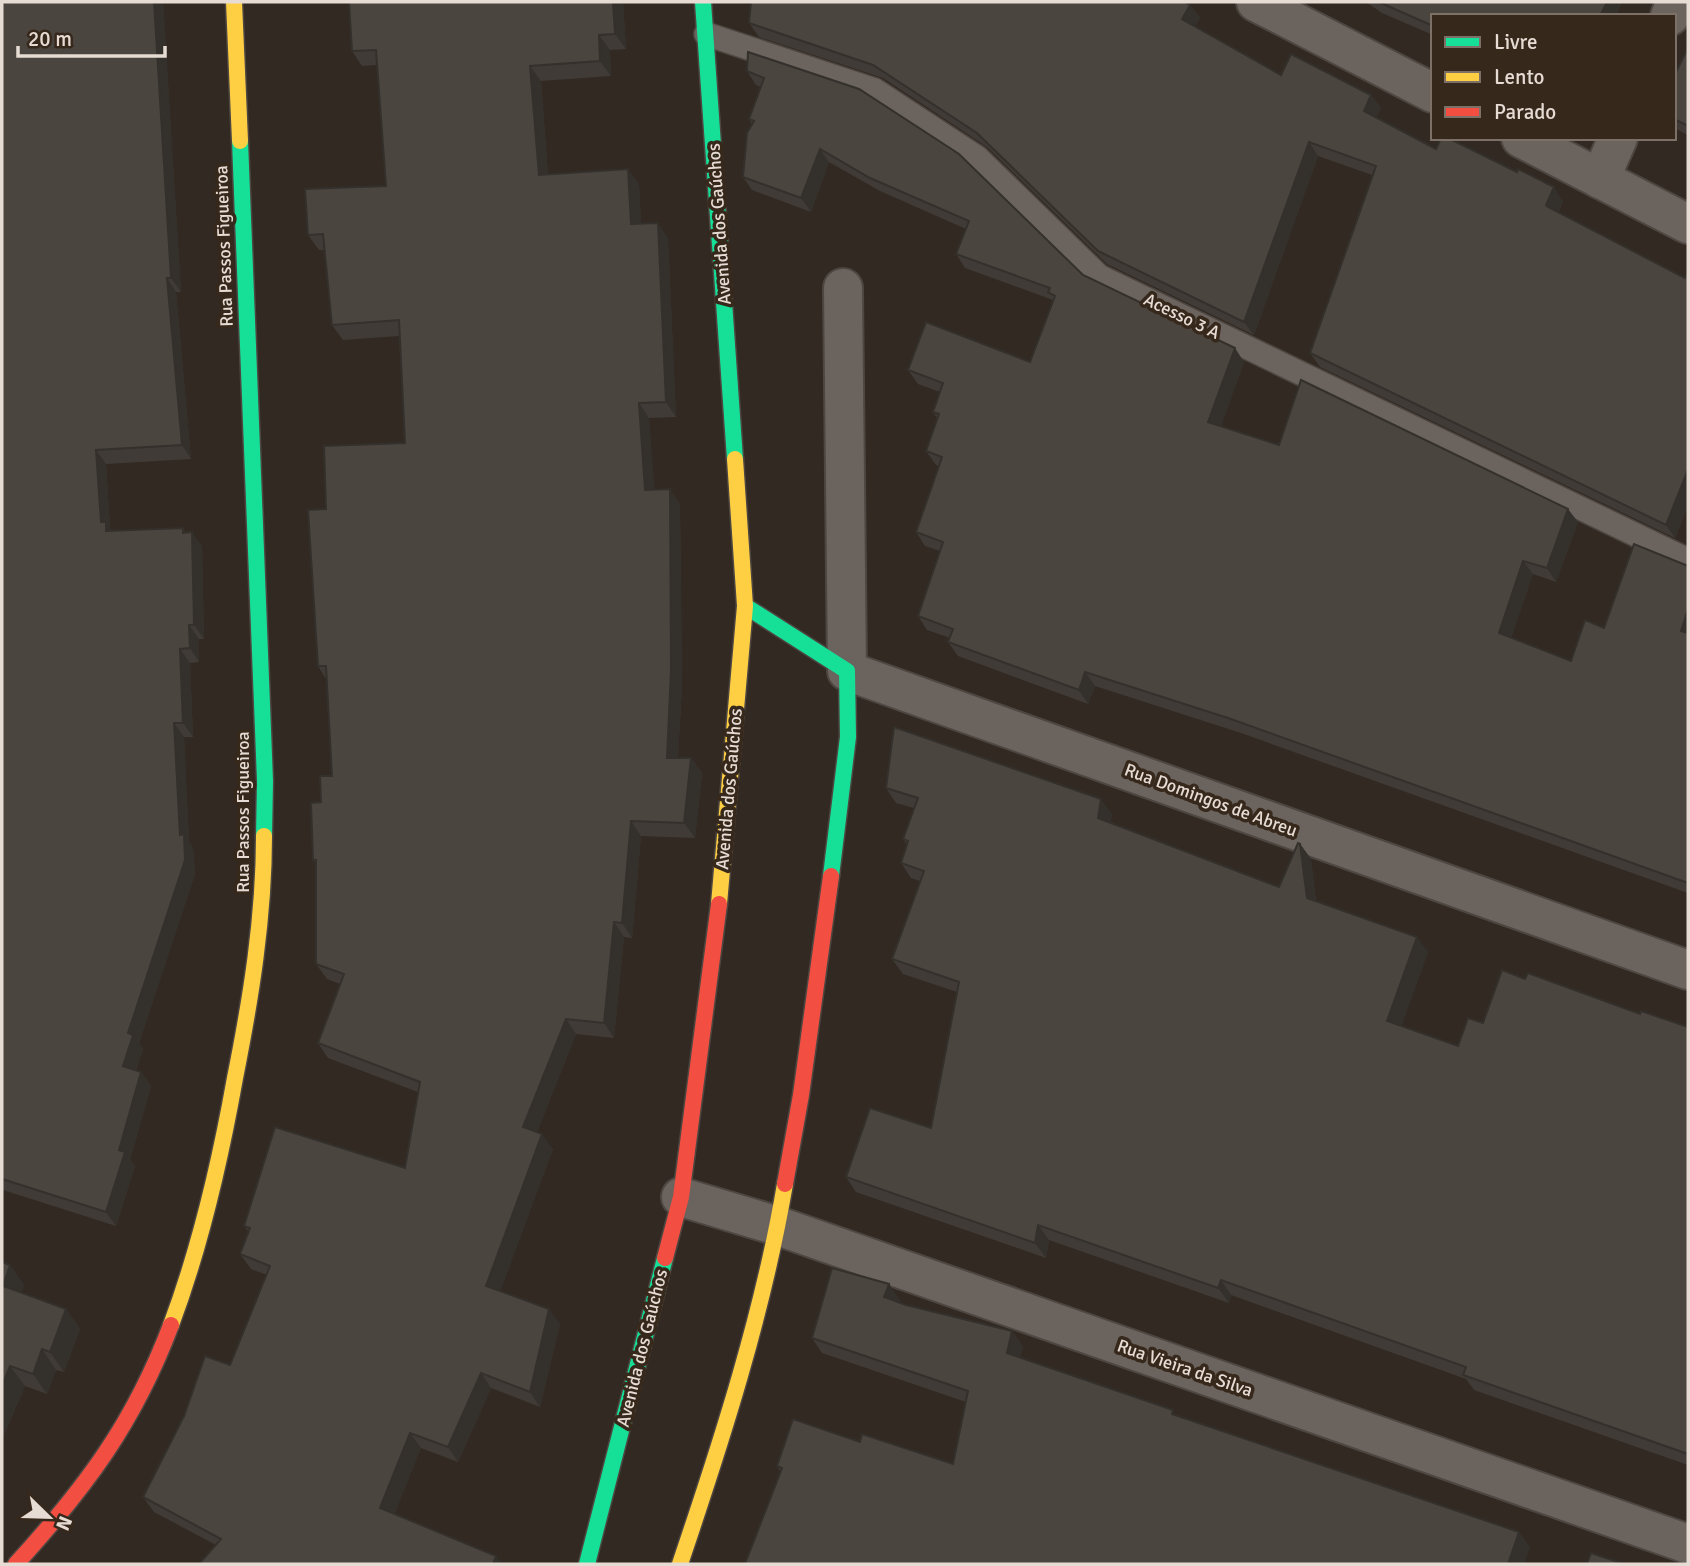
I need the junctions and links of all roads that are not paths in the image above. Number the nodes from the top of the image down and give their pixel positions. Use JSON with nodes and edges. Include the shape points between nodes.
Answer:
{"nodes":[{"id":1,"x":234,"y":2,"type":"edge"},
{"id":2,"x":703,"y":2,"type":"edge"},
{"id":3,"x":1256,"y":2,"type":"edge"},
{"id":4,"x":706,"y":34,"type":"junction"},
{"id":5,"x":1431,"y":92,"type":"edge"},
{"id":6,"x":1525,"y":140,"type":"edge"},
{"id":7,"x":1617,"y":140,"type":"edge"},
{"id":8,"x":1600,"y":179,"type":"junction"},
{"id":9,"x":1688,"y":224,"type":"edge"},
{"id":10,"x":843,"y":289,"type":"dead end"},
{"id":11,"x":1688,"y":560,"type":"edge"},
{"id":12,"x":746,"y":606,"type":"junction"},
{"id":13,"x":847,"y":671,"type":"junction"},
{"id":14,"x":1688,"y":970,"type":"edge"},
{"id":15,"x":681,"y":1197,"type":"junction"},
{"id":16,"x":778,"y":1226,"type":"junction"},
{"id":17,"x":1688,"y":1544,"type":"edge"},
{"id":18,"x":16,"y":1564,"type":"edge"},
{"id":19,"x":587,"y":1564,"type":"edge"},
{"id":20,"x":680,"y":1564,"type":"edge"}],
"edges":[{"from":1,"to":18,"type":"street","name":"Rua Passos Figueiroa","via":[[265,781],[263,893],[249,1008],[228,1122],[166,1344],[120,1434],[60,1515]]},
{"from":2,"to":4,"type":"street","name":"Avenida dos Gaúchos"},
{"from":3,"to":5,"type":"street"},
{"from":4,"to":11,"type":"lane","name":"Acesso 3 A","via":[[875,90],[976,158],[1099,276]]},
{"from":4,"to":12,"type":"street","name":"Avenida dos Gaúchos"},
{"from":6,"to":8,"type":"street"},
{"from":7,"to":8,"type":"street"},
{"from":8,"to":9,"type":"street"},
{"from":10,"to":13,"type":"street"},
{"from":12,"to":13,"type":"street","name":"Rua Domingos de Abreu"},
{"from":12,"to":15,"type":"street","name":"Avenida dos Gaúchos","via":[[716,943]]},
{"from":13,"to":14,"type":"street","name":"Rua Domingos de Abreu"},
{"from":13,"to":16,"type":"street","via":[[848,737],[840,809]]},
{"from":15,"to":16,"type":"street","name":"Rua Vieira da Silva"},
{"from":15,"to":19,"type":"street","name":"Avenida dos Gaúchos"},
{"from":16,"to":17,"type":"street","name":"Rua Vieira da Silva"},
{"from":16,"to":20,"type":"street","via":[[722,1436]]}]}
